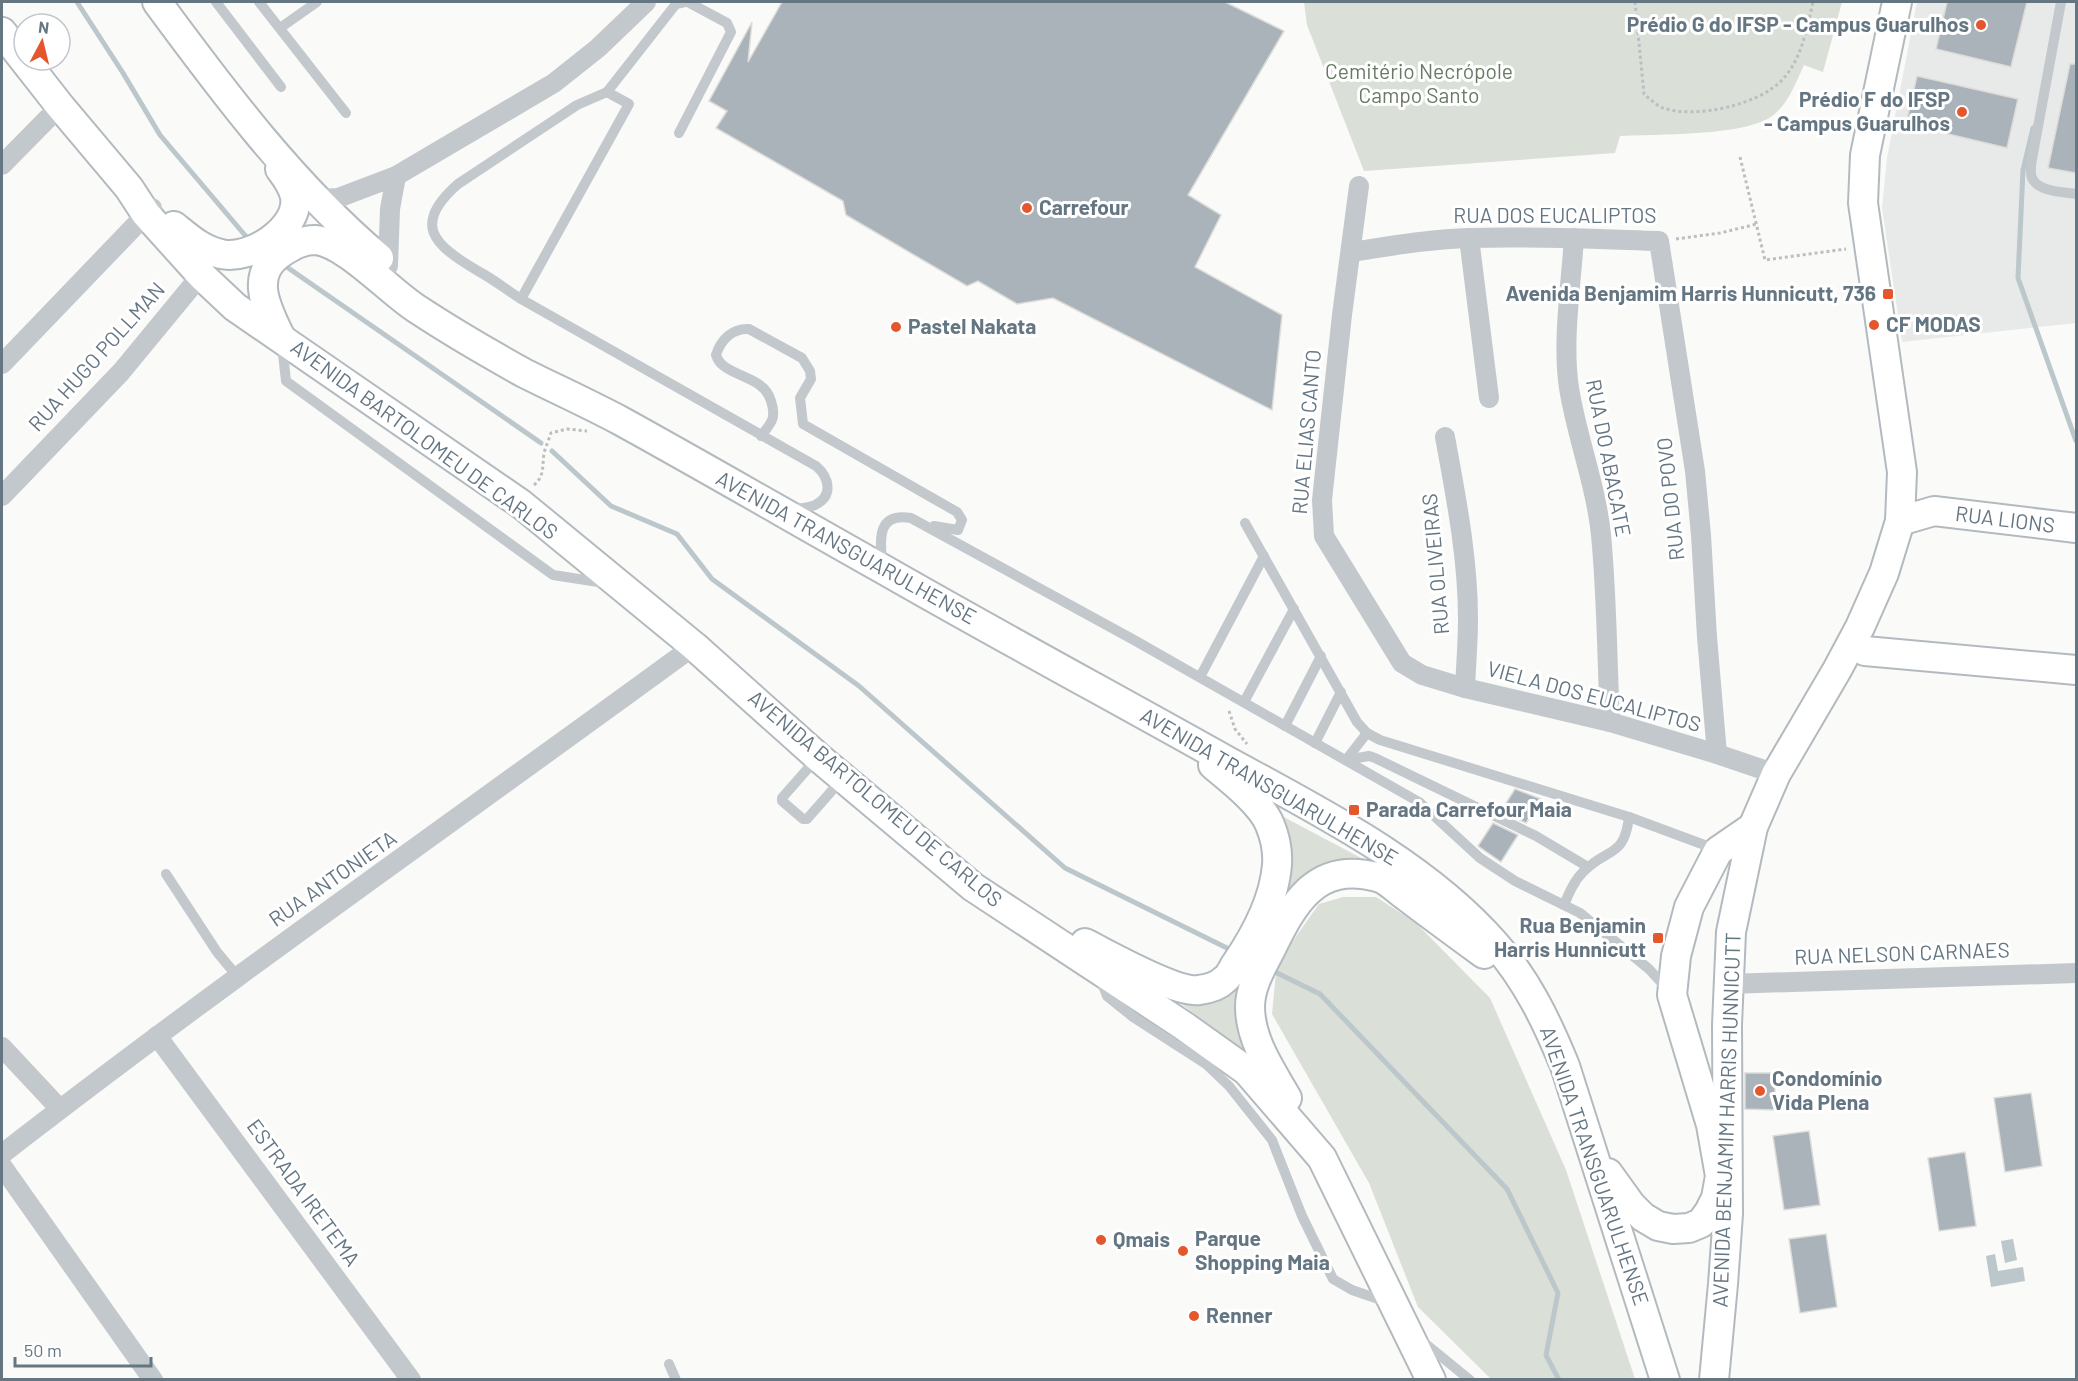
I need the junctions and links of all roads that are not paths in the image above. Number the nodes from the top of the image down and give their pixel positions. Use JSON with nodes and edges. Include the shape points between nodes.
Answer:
{"nodes":[{"id":1,"x":157,"y":2,"type":"edge"},
{"id":2,"x":216,"y":2,"type":"edge"},
{"id":3,"x":259,"y":2,"type":"edge"},
{"id":4,"x":317,"y":2,"type":"edge"},
{"id":5,"x":646,"y":2,"type":"edge"},
{"id":6,"x":686,"y":2,"type":"edge"},
{"id":7,"x":1897,"y":2,"type":"edge"},
{"id":8,"x":2061,"y":2,"type":"edge"},
{"id":9,"x":280,"y":28,"type":"junction"},
{"id":10,"x":2,"y":32,"type":"edge"},
{"id":11,"x":281,"y":87,"type":"dead end"},
{"id":12,"x":607,"y":92,"type":"junction"},
{"id":13,"x":60,"y":106,"type":"junction"},
{"id":14,"x":346,"y":113,"type":"dead end"},
{"id":15,"x":679,"y":133,"type":"dead end"},
{"id":16,"x":263,"y":141,"type":"junction"},
{"id":17,"x":2,"y":165,"type":"edge"},
{"id":18,"x":396,"y":176,"type":"junction"},
{"id":19,"x":1359,"y":186,"type":"dead end"},
{"id":20,"x":2076,"y":194,"type":"edge"},
{"id":21,"x":317,"y":199,"type":"junction"},
{"id":22,"x":149,"y":211,"type":"junction"},
{"id":23,"x":1469,"y":238,"type":"junction"},
{"id":24,"x":1574,"y":238,"type":"junction"},
{"id":25,"x":1659,"y":241,"type":"joint"},
{"id":26,"x":1351,"y":252,"type":"junction"},
{"id":27,"x":388,"y":266,"type":"junction"},
{"id":28,"x":201,"y":275,"type":"junction"},
{"id":29,"x":521,"y":299,"type":"junction"},
{"id":30,"x":281,"y":338,"type":"junction"},
{"id":31,"x":2,"y":364,"type":"edge"},
{"id":32,"x":1489,"y":398,"type":"dead end"},
{"id":33,"x":606,"y":425,"type":"junction"},
{"id":34,"x":761,"y":436,"type":"junction"},
{"id":35,"x":1445,"y":437,"type":"dead end"},
{"id":36,"x":1902,"y":472,"type":"junction"},
{"id":37,"x":2,"y":496,"type":"edge"},
{"id":38,"x":1934,"y":511,"type":"junction"},
{"id":39,"x":783,"y":512,"type":"junction"},
{"id":40,"x":911,"y":518,"type":"junction"},
{"id":41,"x":1900,"y":520,"type":"junction"},
{"id":42,"x":1245,"y":522,"type":"dead end"},
{"id":43,"x":2076,"y":528,"type":"edge"},
{"id":44,"x":1264,"y":556,"type":"junction"},
{"id":45,"x":883,"y":570,"type":"junction"},
{"id":46,"x":620,"y":586,"type":"junction"},
{"id":47,"x":1294,"y":609,"type":"junction"},
{"id":48,"x":1863,"y":639,"type":"junction"},
{"id":49,"x":694,"y":646,"type":"junction"},
{"id":50,"x":1321,"y":656,"type":"junction"},
{"id":51,"x":1402,"y":663,"type":"joint"},
{"id":52,"x":2076,"y":670,"type":"edge"},
{"id":53,"x":1200,"y":677,"type":"junction"},
{"id":54,"x":1464,"y":688,"type":"junction"},
{"id":55,"x":1341,"y":692,"type":"junction"},
{"id":56,"x":1244,"y":702,"type":"junction"},
{"id":57,"x":1139,"y":711,"type":"junction"},
{"id":58,"x":1610,"y":722,"type":"junction"},
{"id":59,"x":1285,"y":726,"type":"junction"},
{"id":60,"x":1367,"y":733,"type":"junction"},
{"id":61,"x":1315,"y":743,"type":"junction"},
{"id":62,"x":1717,"y":754,"type":"junction"},
{"id":63,"x":818,"y":756,"type":"junction"},
{"id":64,"x":1346,"y":760,"type":"junction"},
{"id":65,"x":1776,"y":774,"type":"junction"},
{"id":66,"x":843,"y":778,"type":"junction"},
{"id":67,"x":1629,"y":817,"type":"junction"},
{"id":68,"x":1753,"y":827,"type":"junction"},
{"id":69,"x":1718,"y":850,"type":"junction"},
{"id":70,"x":1588,"y":867,"type":"junction"},
{"id":71,"x":166,"y":874,"type":"dead end"},
{"id":72,"x":974,"y":887,"type":"junction"},
{"id":73,"x":1564,"y":904,"type":"junction"},
{"id":74,"x":1731,"y":932,"type":"junction"},
{"id":75,"x":1096,"y":968,"type":"junction"},
{"id":76,"x":2076,"y":973,"type":"edge"},
{"id":77,"x":237,"y":976,"type":"junction"},
{"id":78,"x":1728,"y":984,"type":"junction"},
{"id":79,"x":1527,"y":985,"type":"junction"},
{"id":80,"x":1672,"y":995,"type":"junction"},
{"id":81,"x":1727,"y":1025,"type":"junction"},
{"id":82,"x":157,"y":1036,"type":"junction"},
{"id":83,"x":2,"y":1047,"type":"edge"},
{"id":84,"x":60,"y":1109,"type":"junction"},
{"id":85,"x":1592,"y":1149,"type":"junction"},
{"id":86,"x":2,"y":1154,"type":"edge"},
{"id":87,"x":1322,"y":1158,"type":"junction"},
{"id":88,"x":2,"y":1166,"type":"edge"},
{"id":89,"x":1400,"y":1316,"type":"junction"},
{"id":90,"x":669,"y":1364,"type":"dead end"},
{"id":91,"x":1418,"y":1367,"type":"edge"},
{"id":92,"x":153,"y":1380,"type":"edge"},
{"id":93,"x":411,"y":1380,"type":"edge"},
{"id":94,"x":676,"y":1380,"type":"edge"},
{"id":95,"x":1431,"y":1380,"type":"edge"},
{"id":96,"x":1470,"y":1380,"type":"edge"},
{"id":97,"x":1665,"y":1380,"type":"edge"},
{"id":98,"x":1714,"y":1380,"type":"edge"}],
"edges":[{"from":1,"to":16,"type":"main road"},
{"from":2,"to":11,"type":"lane"},
{"from":3,"to":9,"type":"lane"},
{"from":4,"to":9,"type":"lane"},
{"from":5,"to":18,"type":"street","via":[[554,83]]},
{"from":6,"to":12,"type":"lane","via":[[676,4]]},
{"from":6,"to":15,"type":"lane","via":[[727,23],[731,32]]},
{"from":7,"to":36,"type":"main road","name":"AVENIDA BENJAMIM HARRIS HUNNICUTT","via":[[1865,155],[1863,203]]},
{"from":8,"to":20,"type":"lane","via":[[2031,173],[2040,186]]},
{"from":9,"to":14,"type":"lane"},
{"from":10,"to":13,"type":"main road"},
{"from":12,"to":29,"type":"lane","via":[[628,104]]},
{"from":12,"to":29,"type":"lane","via":[[577,105],[458,184],[442,197],[434,214],[436,242]]},
{"from":13,"to":17,"type":"street"},
{"from":13,"to":22,"type":"main road"},
{"from":16,"to":21,"type":"main road"},
{"from":16,"to":22,"type":"main road","via":[[292,188],[294,209],[284,229],[252,251],[223,255],[203,248]]},
{"from":18,"to":21,"type":"street","via":[[338,198]]},
{"from":18,"to":27,"type":"street","via":[[390,209]]},
{"from":19,"to":26,"type":"street","name":"RUA ELIAS CANTO"},
{"from":21,"to":27,"type":"main road"},
{"from":22,"to":28,"type":"main road"},
{"from":22,"to":31,"type":"street"},
{"from":23,"to":24,"type":"street","name":"RUA DOS EUCALIPTOS"},
{"from":23,"to":26,"type":"street","name":"RUA DOS EUCALIPTOS"},
{"from":23,"to":32,"type":"street"},
{"from":24,"to":25,"type":"street","name":"RUA DOS EUCALIPTOS"},
{"from":24,"to":58,"type":"street","name":"RUA DO ABACATE","via":[[1567,355],[1569,386],[1601,536]]},
{"from":25,"to":62,"type":"street","name":"RUA DO POVO","via":[[1695,471]]},
{"from":26,"to":51,"type":"street","name":"RUA ELIAS CANTO","via":[[1322,500],[1324,536]]},
{"from":27,"to":33,"type":"main road","via":[[530,358]]},
{"from":28,"to":30,"type":"main road","via":[[235,307]]},
{"from":28,"to":37,"type":"street","name":"RUA HUGO POLLMAN","via":[[120,372]]},
{"from":29,"to":34,"type":"lane"},
{"from":30,"to":33,"type":"main road","via":[[263,294],[268,267],[275,256],[297,243],[326,243],[357,262],[406,303]]},
{"from":30,"to":46,"type":"main road","name":"AVENIDA BARTOLOMEU DE CARLOS","via":[[520,504]]},
{"from":30,"to":46,"type":"lane","via":[[286,381],[553,575]]},
{"from":33,"to":39,"type":"main road","name":"AVENIDA TRANSGUARULHENSE"},
{"from":34,"to":39,"type":"lane","via":[[816,466],[828,481],[824,499]]},
{"from":34,"to":40,"type":"lane","via":[[773,419],[769,394],[756,381],[722,365],[716,355],[731,332],[740,328],[749,329],[802,358],[811,379],[800,398],[803,424],[957,512],[963,520],[958,530]]},
{"from":35,"to":54,"type":"street","name":"RUA OLIVEIRAS","via":[[1466,582]]},
{"from":36,"to":38,"type":"main road","name":"RUA LIONS","via":[[1914,498]]},
{"from":36,"to":41,"type":"main road","name":"AVENIDA BENJAMIM HARRIS HUNNICUTT"},
{"from":38,"to":41,"type":"main road","name":"RUA LIONS"},
{"from":38,"to":43,"type":"main road","name":"RUA LIONS"},
{"from":39,"to":45,"type":"main road","name":"AVENIDA TRANSGUARULHENSE"},
{"from":40,"to":45,"type":"lane","via":[[891,518],[883,527]]},
{"from":40,"to":53,"type":"lane"},
{"from":41,"to":48,"type":"main road","name":"AVENIDA BENJAMIM HARRIS HUNNICUTT"},
{"from":42,"to":44,"type":"lane"},
{"from":44,"to":47,"type":"lane"},
{"from":44,"to":53,"type":"lane"},
{"from":45,"to":57,"type":"main road","name":"AVENIDA TRANSGUARULHENSE"},
{"from":46,"to":49,"type":"main road","name":"AVENIDA BARTOLOMEU DE CARLOS"},
{"from":47,"to":50,"type":"lane"},
{"from":47,"to":56,"type":"lane"},
{"from":48,"to":52,"type":"main road"},
{"from":48,"to":65,"type":"main road","name":"AVENIDA BENJAMIM HARRIS HUNNICUTT","via":[[1837,670]]},
{"from":49,"to":63,"type":"main road","name":"AVENIDA BARTOLOMEU DE CARLOS"},
{"from":49,"to":77,"type":"street","name":"RUA ANTONIETA"},
{"from":50,"to":55,"type":"lane"},
{"from":50,"to":59,"type":"lane"},
{"from":51,"to":54,"type":"street","name":"VIELA DOS EUCALIPTOS","via":[[1422,675]]},
{"from":53,"to":56,"type":"lane"},
{"from":54,"to":58,"type":"street","name":"VIELA DOS EUCALIPTOS"},
{"from":55,"to":60,"type":"lane"},
{"from":55,"to":61,"type":"lane"},
{"from":56,"to":59,"type":"lane"},
{"from":57,"to":72,"type":"main road","via":[[1191,747],[1262,812],[1277,847],[1275,878],[1265,912],[1226,980],[1196,990],[1163,982]]},
{"from":57,"to":79,"type":"main road","name":"AVENIDA TRANSGUARULHENSE","via":[[1292,796],[1409,868],[1495,943]]},
{"from":58,"to":62,"type":"street","name":"VIELA DOS EUCALIPTOS"},
{"from":59,"to":61,"type":"lane"},
{"from":60,"to":64,"type":"lane"},
{"from":60,"to":67,"type":"lane"},
{"from":61,"to":64,"type":"lane"},
{"from":62,"to":65,"type":"street","name":"VIELA DOS EUCALIPTOS"},
{"from":63,"to":66,"type":"main road","name":"AVENIDA BARTOLOMEU DE CARLOS"},
{"from":63,"to":66,"type":"lane","via":[[782,801],[807,819]]},
{"from":64,"to":70,"type":"lane","via":[[1375,758],[1536,836]]},
{"from":64,"to":73,"type":"lane","via":[[1419,802],[1480,858],[1506,876]]},
{"from":65,"to":68,"type":"main road","name":"AVENIDA BENJAMIM HARRIS HUNNICUTT"},
{"from":66,"to":72,"type":"main road","name":"AVENIDA BARTOLOMEU DE CARLOS"},
{"from":67,"to":69,"type":"lane"},
{"from":67,"to":70,"type":"lane","via":[[1622,844]]},
{"from":68,"to":69,"type":"main road"},
{"from":68,"to":74,"type":"main road","name":"AVENIDA BENJAMIM HARRIS HUNNICUTT"},
{"from":69,"to":74,"type":"main road","via":[[1729,865],[1732,878]]},
{"from":69,"to":80,"type":"main road","name":"AVENIDA BENJAMIM HARRIS HUNNICUTT","via":[[1683,926]]},
{"from":70,"to":73,"type":"lane"},
{"from":71,"to":77,"type":"lane"},
{"from":72,"to":75,"type":"main road","name":"AVENIDA BARTOLOMEU DE CARLOS"},
{"from":73,"to":80,"type":"lane","via":[[1634,956]]},
{"from":74,"to":78,"type":"main road","name":"AVENIDA BENJAMIM HARRIS HUNNICUTT"},
{"from":75,"to":87,"type":"main road","name":"AVENIDA BARTOLOMEU DE CARLOS","via":[[1247,1071]]},
{"from":75,"to":89,"type":"lane","via":[[1107,996],[1206,1064],[1272,1140],[1302,1216],[1333,1279]]},
{"from":76,"to":78,"type":"street","name":"RUA NELSON CARNAES"},
{"from":77,"to":82,"type":"street","name":"RUA ANTONIETA"},
{"from":78,"to":81,"type":"main road","name":"AVENIDA BENJAMIM HARRIS HUNNICUTT"},
{"from":79,"to":85,"type":"main road","name":"AVENIDA TRANSGUARULHENSE","via":[[1565,1066]]},
{"from":79,"to":87,"type":"main road","via":[[1380,877],[1336,875],[1303,895],[1288,913],[1257,977],[1250,1005],[1260,1050]]},
{"from":80,"to":81,"type":"main road","via":[[1700,1021]]},
{"from":80,"to":85,"type":"main road","name":"AVENIDA BENJAMIM HARRIS HUNNICUTT","via":[[1719,1160],[1716,1198],[1709,1212],[1701,1223],[1689,1228],[1658,1226],[1631,1205]]},
{"from":81,"to":98,"type":"main road","name":"AVENIDA BENJAMIM HARRIS HUNNICUTT","via":[[1728,1214]]},
{"from":82,"to":84,"type":"street","name":"RUA ANTONIETA"},
{"from":82,"to":93,"type":"street","name":"ESTRADA IRETEMA"},
{"from":83,"to":84,"type":"street"},
{"from":84,"to":86,"type":"street","name":"RUA ANTONIETA"},
{"from":85,"to":97,"type":"main road","name":"AVENIDA TRANSGUARULHENSE"},
{"from":87,"to":89,"type":"main road","name":"AVENIDA BARTOLOMEU DE CARLOS"},
{"from":88,"to":92,"type":"street"},
{"from":89,"to":91,"type":"main road","name":"AVENIDA BARTOLOMEU DE CARLOS"},
{"from":89,"to":96,"type":"lane"},
{"from":90,"to":94,"type":"lane"},
{"from":91,"to":95,"type":"main road","name":"AVENIDA BARTOLOMEU DE CARLOS"}]}
